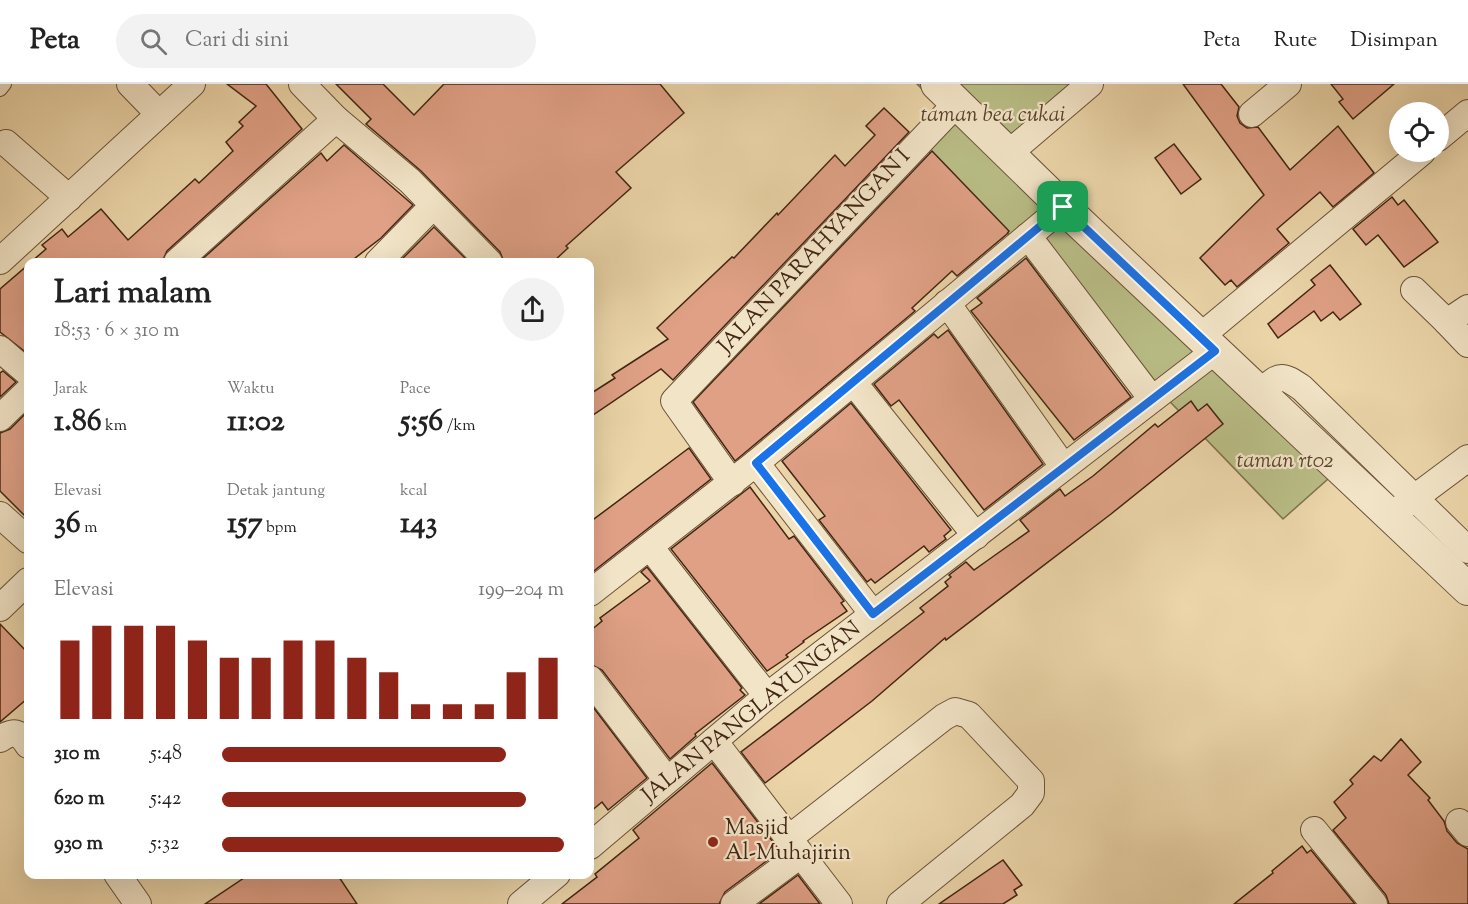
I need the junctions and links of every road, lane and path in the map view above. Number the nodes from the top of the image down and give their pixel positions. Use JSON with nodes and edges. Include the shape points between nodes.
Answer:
{"nodes":[{"id":1,"x":4,"y":84,"type":"edge"},
{"id":2,"x":130,"y":84,"type":"edge"},
{"id":3,"x":192,"y":84,"type":"edge"},
{"id":4,"x":302,"y":84,"type":"edge"},
{"id":5,"x":1090,"y":84,"type":"edge"},
{"id":6,"x":1288,"y":84,"type":"edge"},
{"id":7,"x":0,"y":89,"type":"edge"},
{"id":8,"x":947,"y":94,"type":"edge"},
{"id":9,"x":1468,"y":113,"type":"edge"},
{"id":10,"x":159,"y":114,"type":"junction"},
{"id":11,"x":1252,"y":114,"type":"dead end"},
{"id":12,"x":336,"y":119,"type":"junction"},
{"id":13,"x":1449,"y":129,"type":"edge"},
{"id":14,"x":6,"y":143,"type":"dead end"},
{"id":15,"x":1009,"y":153,"type":"junction"},
{"id":16,"x":1411,"y":162,"type":"edge"},
{"id":17,"x":69,"y":198,"type":"junction"},
{"id":18,"x":433,"y":206,"type":"junction"},
{"id":19,"x":1063,"y":207,"type":"junction"},
{"id":20,"x":1028,"y":236,"type":"junction"},
{"id":21,"x":181,"y":258,"type":"edge"},
{"id":22,"x":382,"y":258,"type":"edge"},
{"id":23,"x":485,"y":258,"type":"edge"},
{"id":24,"x":0,"y":261,"type":"edge"},
{"id":25,"x":1414,"y":290,"type":"dead end"},
{"id":26,"x":947,"y":303,"type":"junction"},
{"id":27,"x":1468,"y":308,"type":"edge"},
{"id":28,"x":1447,"y":322,"type":"junction"},
{"id":29,"x":1208,"y":344,"type":"junction"},
{"id":30,"x":1468,"y":344,"type":"edge"},
{"id":31,"x":0,"y":349,"type":"edge"},
{"id":32,"x":24,"y":370,"type":"edge"},
{"id":33,"x":853,"y":382,"type":"junction"},
{"id":34,"x":24,"y":395,"type":"edge"},
{"id":35,"x":1152,"y":399,"type":"junction"},
{"id":36,"x":0,"y":418,"type":"edge"},
{"id":37,"x":1468,"y":458,"type":"edge"},
{"id":38,"x":756,"y":463,"type":"junction"},
{"id":39,"x":1063,"y":466,"type":"junction"},
{"id":40,"x":732,"y":483,"type":"junction"},
{"id":41,"x":1403,"y":507,"type":"junction"},
{"id":42,"x":0,"y":514,"type":"edge"},
{"id":43,"x":24,"y":536,"type":"edge"},
{"id":44,"x":976,"y":536,"type":"junction"},
{"id":45,"x":650,"y":548,"type":"junction"},
{"id":46,"x":1468,"y":550,"type":"edge"},
{"id":47,"x":24,"y":585,"type":"edge"},
{"id":48,"x":1468,"y":589,"type":"edge"},
{"id":49,"x":594,"y":590,"type":"edge"},
{"id":50,"x":0,"y":608,"type":"edge"},
{"id":51,"x":873,"y":614,"type":"junction"},
{"id":52,"x":594,"y":684,"type":"edge"},
{"id":53,"x":767,"y":696,"type":"junction"},
{"id":54,"x":24,"y":739,"type":"edge"},
{"id":55,"x":0,"y":740,"type":"edge"},
{"id":56,"x":714,"y":741,"type":"junction"},
{"id":57,"x":667,"y":780,"type":"junction"},
{"id":58,"x":1314,"y":830,"type":"dead end"},
{"id":59,"x":594,"y":843,"type":"edge"},
{"id":60,"x":794,"y":847,"type":"junction"},
{"id":61,"x":120,"y":879,"type":"edge"},
{"id":62,"x":550,"y":879,"type":"edge"},
{"id":63,"x":138,"y":904,"type":"edge"},
{"id":64,"x":521,"y":904,"type":"edge"},
{"id":65,"x":734,"y":904,"type":"edge"},
{"id":66,"x":839,"y":904,"type":"edge"},
{"id":67,"x":900,"y":904,"type":"edge"},
{"id":68,"x":1374,"y":904,"type":"edge"}],
"edges":[{"from":1,"to":7,"type":"lane"},
{"from":2,"to":10,"type":"street"},
{"from":3,"to":10,"type":"street"},
{"from":4,"to":12,"type":"street"},
{"from":5,"to":15,"type":"street"},
{"from":6,"to":11,"type":"street"},
{"from":8,"to":15,"type":"street"},
{"from":8,"to":40,"type":"street","name":"JALAN PARAHYANGAN I","via":[[674,401]]},
{"from":9,"to":13,"type":"street"},
{"from":10,"to":17,"type":"street"},
{"from":12,"to":18,"type":"street","via":[[410,181]]},
{"from":12,"to":21,"type":"street"},
{"from":14,"to":17,"type":"street"},
{"from":15,"to":19,"type":"street"},
{"from":16,"to":29,"type":"street","name":"JALAN PANGLAYUNGAN"},
{"from":17,"to":24,"type":"street"},
{"from":18,"to":22,"type":"street"},
{"from":18,"to":23,"type":"street"},
{"from":19,"to":20,"type":"street"},
{"from":19,"to":29,"type":"street"},
{"from":20,"to":26,"type":"street"},
{"from":20,"to":35,"type":"street"},
{"from":25,"to":28,"type":"street"},
{"from":26,"to":33,"type":"street"},
{"from":26,"to":39,"type":"street"},
{"from":27,"to":28,"type":"street"},
{"from":28,"to":30,"type":"street"},
{"from":29,"to":35,"type":"street","name":"JALAN PANGLAYUNGAN"},
{"from":29,"to":41,"type":"street","via":[[1259,393]]},
{"from":31,"to":32,"type":"street"},
{"from":33,"to":38,"type":"street"},
{"from":33,"to":44,"type":"street"},
{"from":34,"to":36,"type":"street"},
{"from":35,"to":39,"type":"street","name":"JALAN PANGLAYUNGAN"},
{"from":37,"to":41,"type":"street"},
{"from":38,"to":40,"type":"street"},
{"from":38,"to":51,"type":"street"},
{"from":39,"to":44,"type":"street","name":"JALAN PANGLAYUNGAN"},
{"from":40,"to":45,"type":"street"},
{"from":41,"to":46,"type":"street"},
{"from":41,"to":48,"type":"street"},
{"from":42,"to":43,"type":"street"},
{"from":44,"to":51,"type":"street","name":"JALAN PANGLAYUNGAN"},
{"from":45,"to":49,"type":"street"},
{"from":45,"to":53,"type":"street"},
{"from":47,"to":50,"type":"street"},
{"from":51,"to":53,"type":"street","name":"JALAN PANGLAYUNGAN"},
{"from":52,"to":57,"type":"street"},
{"from":53,"to":56,"type":"street","name":"JALAN PANGLAYUNGAN"},
{"from":54,"to":55,"type":"street","via":[[10,732]]},
{"from":56,"to":57,"type":"street","name":"JALAN PANGLAYUNGAN"},
{"from":56,"to":60,"type":"street"},
{"from":57,"to":59,"type":"street","name":"JALAN PANGLAYUNGAN"},
{"from":58,"to":68,"type":"street"},
{"from":60,"to":65,"type":"street"},
{"from":60,"to":66,"type":"street"},
{"from":60,"to":67,"type":"street","via":[[944,717],[955,711],[969,715],[1031,782],[1030,793],[1022,805]]},
{"from":61,"to":63,"type":"street"},
{"from":62,"to":64,"type":"street"}]}
